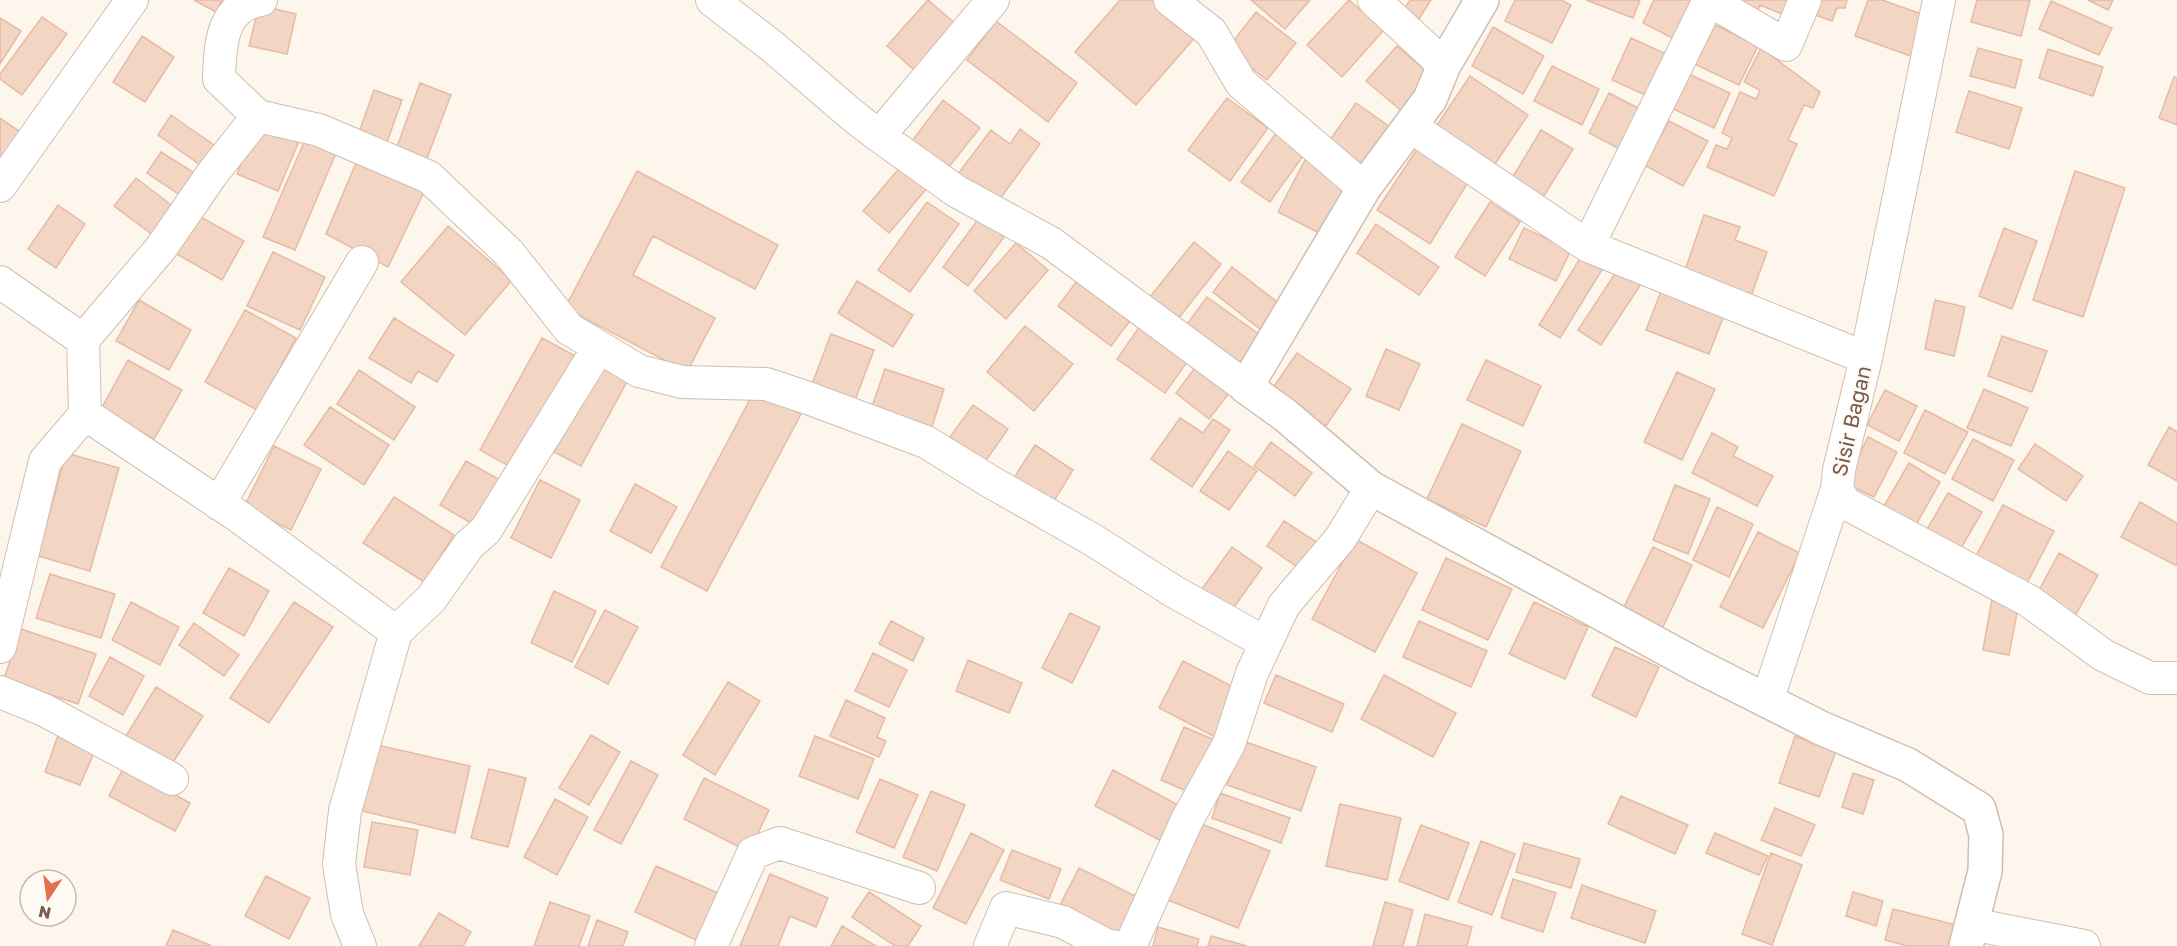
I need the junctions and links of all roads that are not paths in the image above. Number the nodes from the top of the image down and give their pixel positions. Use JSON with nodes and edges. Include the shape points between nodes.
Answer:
{"nodes":[{"id":1,"x":132,"y":0,"type":"edge"},
{"id":2,"x":261,"y":0,"type":"edge"},
{"id":3,"x":712,"y":0,"type":"edge"},
{"id":4,"x":993,"y":0,"type":"edge"},
{"id":5,"x":1170,"y":0,"type":"edge"},
{"id":6,"x":1374,"y":0,"type":"edge"},
{"id":7,"x":1482,"y":0,"type":"edge"},
{"id":8,"x":1709,"y":0,"type":"edge"},
{"id":9,"x":1805,"y":0,"type":"edge"},
{"id":10,"x":1939,"y":0,"type":"edge"},
{"id":11,"x":1443,"y":65,"type":"junction"},
{"id":12,"x":258,"y":116,"type":"junction"},
{"id":13,"x":1410,"y":126,"type":"junction"},
{"id":14,"x":879,"y":136,"type":"junction"},
{"id":15,"x":0,"y":186,"type":"edge"},
{"id":16,"x":1364,"y":188,"type":"junction"},
{"id":17,"x":1588,"y":246,"type":"junction"},
{"id":18,"x":362,"y":262,"type":"dead end"},
{"id":19,"x":0,"y":282,"type":"edge"},
{"id":20,"x":83,"y":340,"type":"junction"},
{"id":21,"x":599,"y":347,"type":"junction"},
{"id":22,"x":1866,"y":358,"type":"junction"},
{"id":23,"x":1246,"y":387,"type":"junction"},
{"id":24,"x":85,"y":414,"type":"junction"},
{"id":25,"x":1371,"y":488,"type":"junction"},
{"id":26,"x":1837,"y":489,"type":"junction"},
{"id":27,"x":219,"y":504,"type":"junction"},
{"id":28,"x":396,"y":632,"type":"junction"},
{"id":29,"x":1266,"y":643,"type":"junction"},
{"id":30,"x":0,"y":647,"type":"edge"},
{"id":31,"x":2177,"y":678,"type":"edge"},
{"id":32,"x":0,"y":692,"type":"edge"},
{"id":33,"x":1767,"y":701,"type":"junction"},
{"id":34,"x":172,"y":778,"type":"dead end"},
{"id":35,"x":919,"y":888,"type":"dead end"},
{"id":36,"x":1968,"y":935,"type":"edge"},
{"id":37,"x":360,"y":946,"type":"edge"},
{"id":38,"x":711,"y":946,"type":"edge"},
{"id":39,"x":990,"y":946,"type":"edge"},
{"id":40,"x":1112,"y":946,"type":"edge"},
{"id":41,"x":1125,"y":946,"type":"edge"},
{"id":42,"x":2084,"y":946,"type":"edge"}],
"edges":[{"from":1,"to":15,"type":"street"},
{"from":2,"to":12,"type":"street","via":[[248,2],[231,17],[219,56],[219,79]]},
{"from":3,"to":14,"type":"street"},
{"from":4,"to":14,"type":"street"},
{"from":5,"to":16,"type":"street","via":[[1211,32],[1241,82]]},
{"from":6,"to":11,"type":"street"},
{"from":7,"to":11,"type":"street"},
{"from":8,"to":9,"type":"street","via":[[1786,45]]},
{"from":8,"to":17,"type":"street"},
{"from":10,"to":22,"type":"street","name":"Sisir Bagan"},
{"from":11,"to":13,"type":"street","via":[[1430,99]]},
{"from":12,"to":20,"type":"street","via":[[161,248]]},
{"from":12,"to":21,"type":"street","via":[[319,130],[429,177],[508,253],[569,329]]},
{"from":13,"to":16,"type":"street"},
{"from":13,"to":17,"type":"street"},
{"from":14,"to":23,"type":"street","via":[[956,191],[1051,243]]},
{"from":16,"to":23,"type":"street"},
{"from":17,"to":22,"type":"street"},
{"from":18,"to":27,"type":"street"},
{"from":19,"to":20,"type":"street"},
{"from":20,"to":24,"type":"street"},
{"from":21,"to":28,"type":"street","via":[[486,530],[469,545],[431,599]]},
{"from":21,"to":29,"type":"street","via":[[639,370],[681,382],[766,384],[926,442]]},
{"from":22,"to":26,"type":"street","name":"Sisir Bagan"},
{"from":23,"to":25,"type":"street"},
{"from":24,"to":27,"type":"street"},
{"from":24,"to":30,"type":"street","via":[[45,461]]},
{"from":25,"to":29,"type":"street","via":[[1340,539],[1284,605]]},
{"from":25,"to":33,"type":"street"},
{"from":26,"to":31,"type":"street","name":"Sisir Bagan","via":[[1845,503],[2029,601],[2103,655],[2150,678]]},
{"from":26,"to":33,"type":"street"},
{"from":27,"to":28,"type":"street"},
{"from":28,"to":37,"type":"street","via":[[345,811],[339,864],[347,914]]},
{"from":29,"to":41,"type":"street","via":[[1229,744],[1187,820],[1132,942]]},
{"from":32,"to":34,"type":"street","via":[[44,710]]},
{"from":33,"to":36,"type":"street","via":[[1908,765],[1979,809],[1986,835],[1985,871]]},
{"from":35,"to":38,"type":"street","via":[[780,843],[753,853]]},
{"from":36,"to":42,"type":"street"},
{"from":39,"to":40,"type":"street","via":[[1006,909],[1064,922]]}]}
